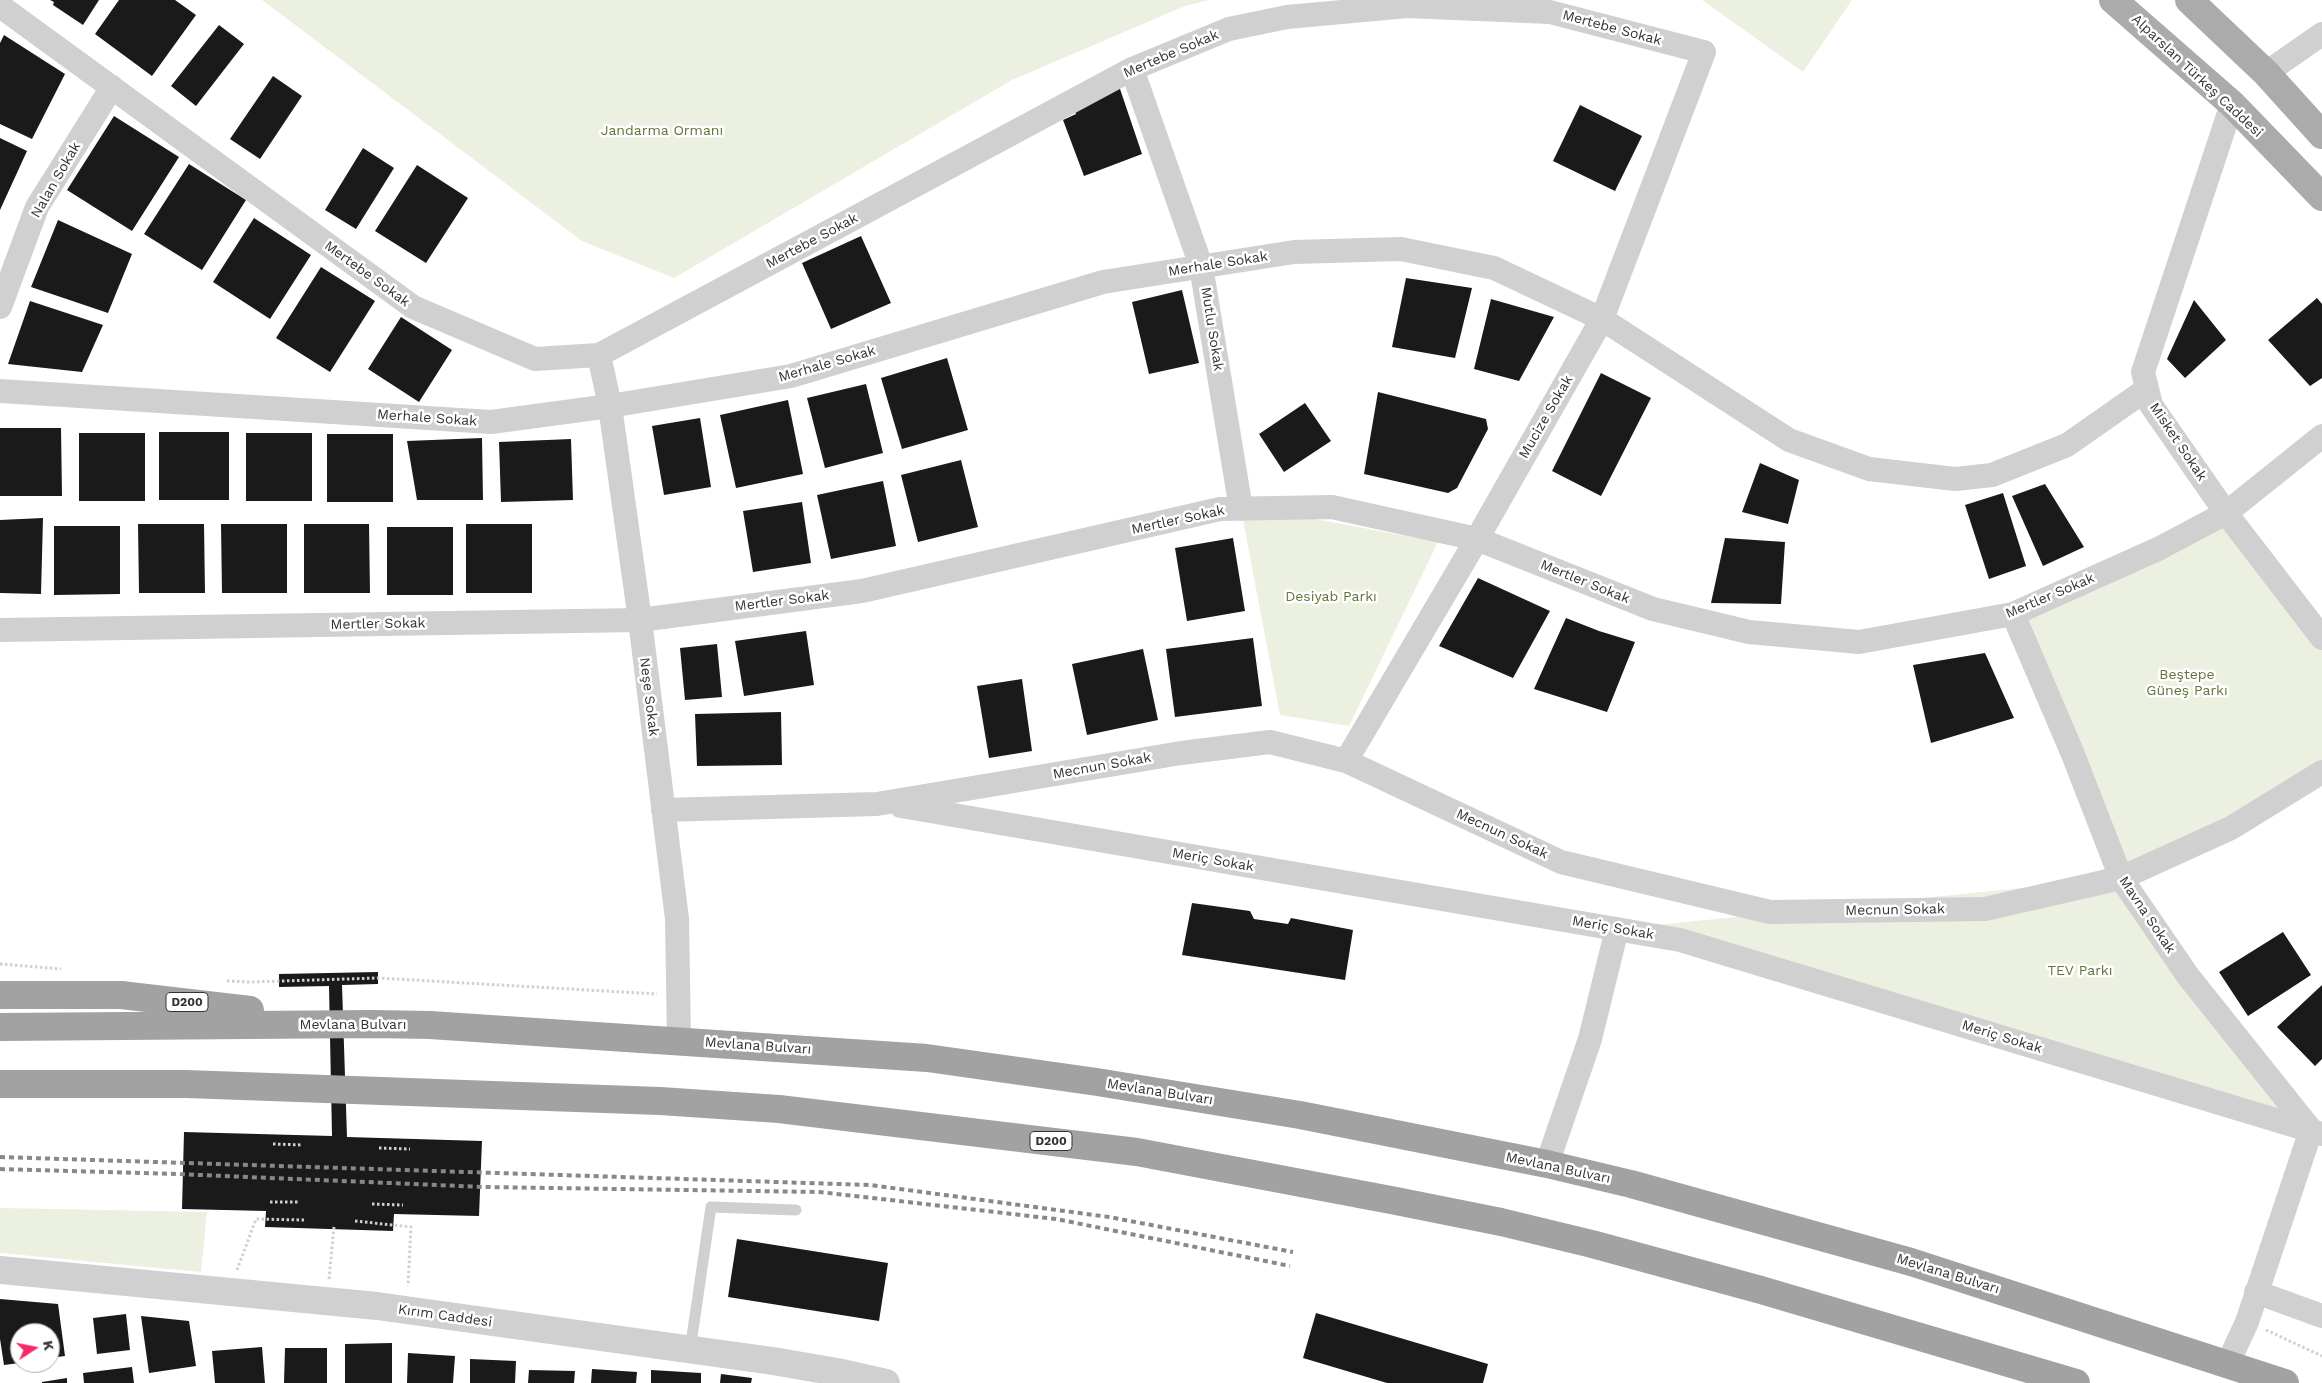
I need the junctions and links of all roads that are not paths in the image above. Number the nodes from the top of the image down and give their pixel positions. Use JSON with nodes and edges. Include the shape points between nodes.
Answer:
{"nodes":[{"id":1,"x":2114,"y":0,"type":"edge"},
{"id":2,"x":2189,"y":0,"type":"edge"},
{"id":3,"x":0,"y":6,"type":"edge"},
{"id":4,"x":2322,"y":34,"type":"edge"},
{"id":5,"x":1704,"y":52,"type":"joint"},
{"id":6,"x":1132,"y":69,"type":"junction"},
{"id":7,"x":2266,"y":73,"type":"junction"},
{"id":8,"x":112,"y":87,"type":"junction"},
{"id":9,"x":2232,"y":104,"type":"junction"},
{"id":10,"x":2322,"y":135,"type":"edge"},
{"id":11,"x":2322,"y":197,"type":"edge"},
{"id":12,"x":1201,"y":266,"type":"junction"},
{"id":13,"x":0,"y":307,"type":"edge"},
{"id":14,"x":1602,"y":319,"type":"junction"},
{"id":15,"x":599,"y":355,"type":"junction"},
{"id":16,"x":2147,"y":389,"type":"junction"},
{"id":17,"x":0,"y":390,"type":"edge"},
{"id":18,"x":610,"y":406,"type":"junction"},
{"id":19,"x":2322,"y":436,"type":"edge"},
{"id":20,"x":1241,"y":508,"type":"junction"},
{"id":21,"x":2226,"y":513,"type":"junction"},
{"id":22,"x":1477,"y":539,"type":"junction"},
{"id":23,"x":2013,"y":614,"type":"junction"},
{"id":24,"x":640,"y":620,"type":"junction"},
{"id":25,"x":0,"y":630,"type":"edge"},
{"id":26,"x":2322,"y":638,"type":"edge"},
{"id":27,"x":1346,"y":761,"type":"junction"},
{"id":28,"x":2322,"y":772,"type":"edge"},
{"id":29,"x":884,"y":803,"type":"junction"},
{"id":30,"x":663,"y":810,"type":"junction"},
{"id":31,"x":2121,"y":878,"type":"junction"},
{"id":32,"x":1618,"y":929,"type":"junction"},
{"id":33,"x":0,"y":995,"type":"edge"},
{"id":34,"x":373,"y":1024,"type":"junction"},
{"id":35,"x":0,"y":1027,"type":"edge"},
{"id":36,"x":679,"y":1040,"type":"junction"},
{"id":37,"x":0,"y":1084,"type":"edge"},
{"id":38,"x":2317,"y":1132,"type":"edge"},
{"id":39,"x":1547,"y":1164,"type":"junction"},
{"id":40,"x":796,"y":1210,"type":"dead end"},
{"id":41,"x":0,"y":1270,"type":"edge"},
{"id":42,"x":2256,"y":1292,"type":"junction"},
{"id":43,"x":2322,"y":1316,"type":"edge"},
{"id":44,"x":690,"y":1350,"type":"junction"},
{"id":45,"x":2228,"y":1363,"type":"junction"},
{"id":46,"x":886,"y":1383,"type":"edge"},
{"id":47,"x":2076,"y":1383,"type":"edge"},
{"id":48,"x":2285,"y":1383,"type":"edge"}],
"edges":[{"from":1,"to":9,"type":"main road","name":"Alparslan Türkeş Caddesi"},
{"from":2,"to":7,"type":"main road"},
{"from":3,"to":8,"type":"street","name":"Mertebe Sokak"},
{"from":4,"to":7,"type":"street"},
{"from":5,"to":6,"type":"street","name":"Mertebe Sokak","via":[[1550,12],[1407,6],[1287,17],[1229,28]]},
{"from":5,"to":14,"type":"street","name":"Mucize Sokak"},
{"from":6,"to":12,"type":"street","name":"Mutlu Sokak"},
{"from":6,"to":15,"type":"street","name":"Mertebe Sokak"},
{"from":7,"to":10,"type":"main road"},
{"from":8,"to":13,"type":"street","name":"Nalan Sokak","via":[[37,207]]},
{"from":8,"to":15,"type":"street","name":"Mertebe Sokak","via":[[414,307],[534,359]]},
{"from":9,"to":11,"type":"main road","name":"Alparslan Türkeş Caddesi"},
{"from":9,"to":16,"type":"street","name":"Misket Sokak","via":[[2142,372]]},
{"from":12,"to":14,"type":"street","name":"Merhale Sokak","via":[[1294,252],[1402,249],[1494,268]]},
{"from":12,"to":18,"type":"street","name":"Merhale Sokak","via":[[1103,282],[791,376]]},
{"from":12,"to":20,"type":"street","name":"Mutlu Sokak"},
{"from":14,"to":16,"type":"street","name":"Merhale Sokak","via":[[1789,440],[1869,469],[1907,474],[1955,479],[1992,475],[2068,445]]},
{"from":14,"to":22,"type":"street","name":"Mucize Sokak"},
{"from":15,"to":18,"type":"street","name":"Neşe Sokak"},
{"from":16,"to":21,"type":"street","name":"Misket Sokak","via":[[2151,405]]},
{"from":17,"to":18,"type":"street","name":"Merhale Sokak","via":[[491,422]]},
{"from":18,"to":24,"type":"street","name":"Neşe Sokak"},
{"from":19,"to":21,"type":"street","name":"Mertler Sokak"},
{"from":20,"to":22,"type":"street","name":"Mertler Sokak","via":[[1332,507]]},
{"from":20,"to":24,"type":"street","name":"Mertler Sokak","via":[[1220,509],[862,591]]},
{"from":21,"to":23,"type":"street","name":"Mertler Sokak","via":[[2158,549]]},
{"from":21,"to":26,"type":"street","name":"Misket Sokak"},
{"from":22,"to":23,"type":"street","name":"Mertler Sokak","via":[[1653,609],[1749,632],[1859,642]]},
{"from":22,"to":27,"type":"street","name":"Mucize Sokak"},
{"from":23,"to":31,"type":"street","name":"Mavna Sokak"},
{"from":24,"to":25,"type":"street","name":"Mertler Sokak"},
{"from":24,"to":30,"type":"street","name":"Neşe Sokak"},
{"from":27,"to":29,"type":"street","name":"Mecnun Sokak","via":[[1270,742],[1181,753]]},
{"from":27,"to":31,"type":"street","name":"Mecnun Sokak","via":[[1561,862],[1770,912],[1985,909]]},
{"from":28,"to":31,"type":"street","name":"Mecnun Sokak","via":[[2231,828]]},
{"from":29,"to":30,"type":"street","name":"Mecnun Sokak"},
{"from":29,"to":32,"type":"street","name":"Meriç Sokak"},
{"from":30,"to":36,"type":"street","name":"Neşe Sokak","via":[[677,918]]},
{"from":31,"to":38,"type":"street","name":"Mavna Sokak","via":[[2188,976]]},
{"from":32,"to":38,"type":"street","name":"Meriç Sokak","via":[[1680,940]]},
{"from":32,"to":39,"type":"street","via":[[1590,1039]]},
{"from":33,"to":34,"type":"highway","number":"D200","via":[[121,995]]},
{"from":34,"to":35,"type":"highway","name":"Mevlana Bulvarı"},
{"from":34,"to":36,"type":"highway","name":"Mevlana Bulvarı","number":"D200"},
{"from":36,"to":39,"type":"highway","name":"Mevlana Bulvarı","number":"D200","via":[[927,1058],[1097,1082],[1300,1116]]},
{"from":37,"to":47,"type":"highway","number":"D200","via":[[186,1084],[660,1101],[779,1109],[1137,1152],[1501,1222],[1592,1244]]},
{"from":38,"to":42,"type":"street"},
{"from":39,"to":45,"type":"highway","name":"Mevlana Bulvarı","number":"D200","via":[[1721,1208],[1911,1262]]},
{"from":40,"to":44,"type":"lane","via":[[711,1207]]},
{"from":41,"to":44,"type":"street","name":"Kırım Caddesi","via":[[407,1310]]},
{"from":42,"to":43,"type":"street"},
{"from":42,"to":45,"type":"street","via":[[2247,1322]]},
{"from":44,"to":46,"type":"street","name":"Kırım Caddesi","via":[[837,1372]]},
{"from":45,"to":48,"type":"highway","name":"Mevlana Bulvarı","number":"D200"}]}
